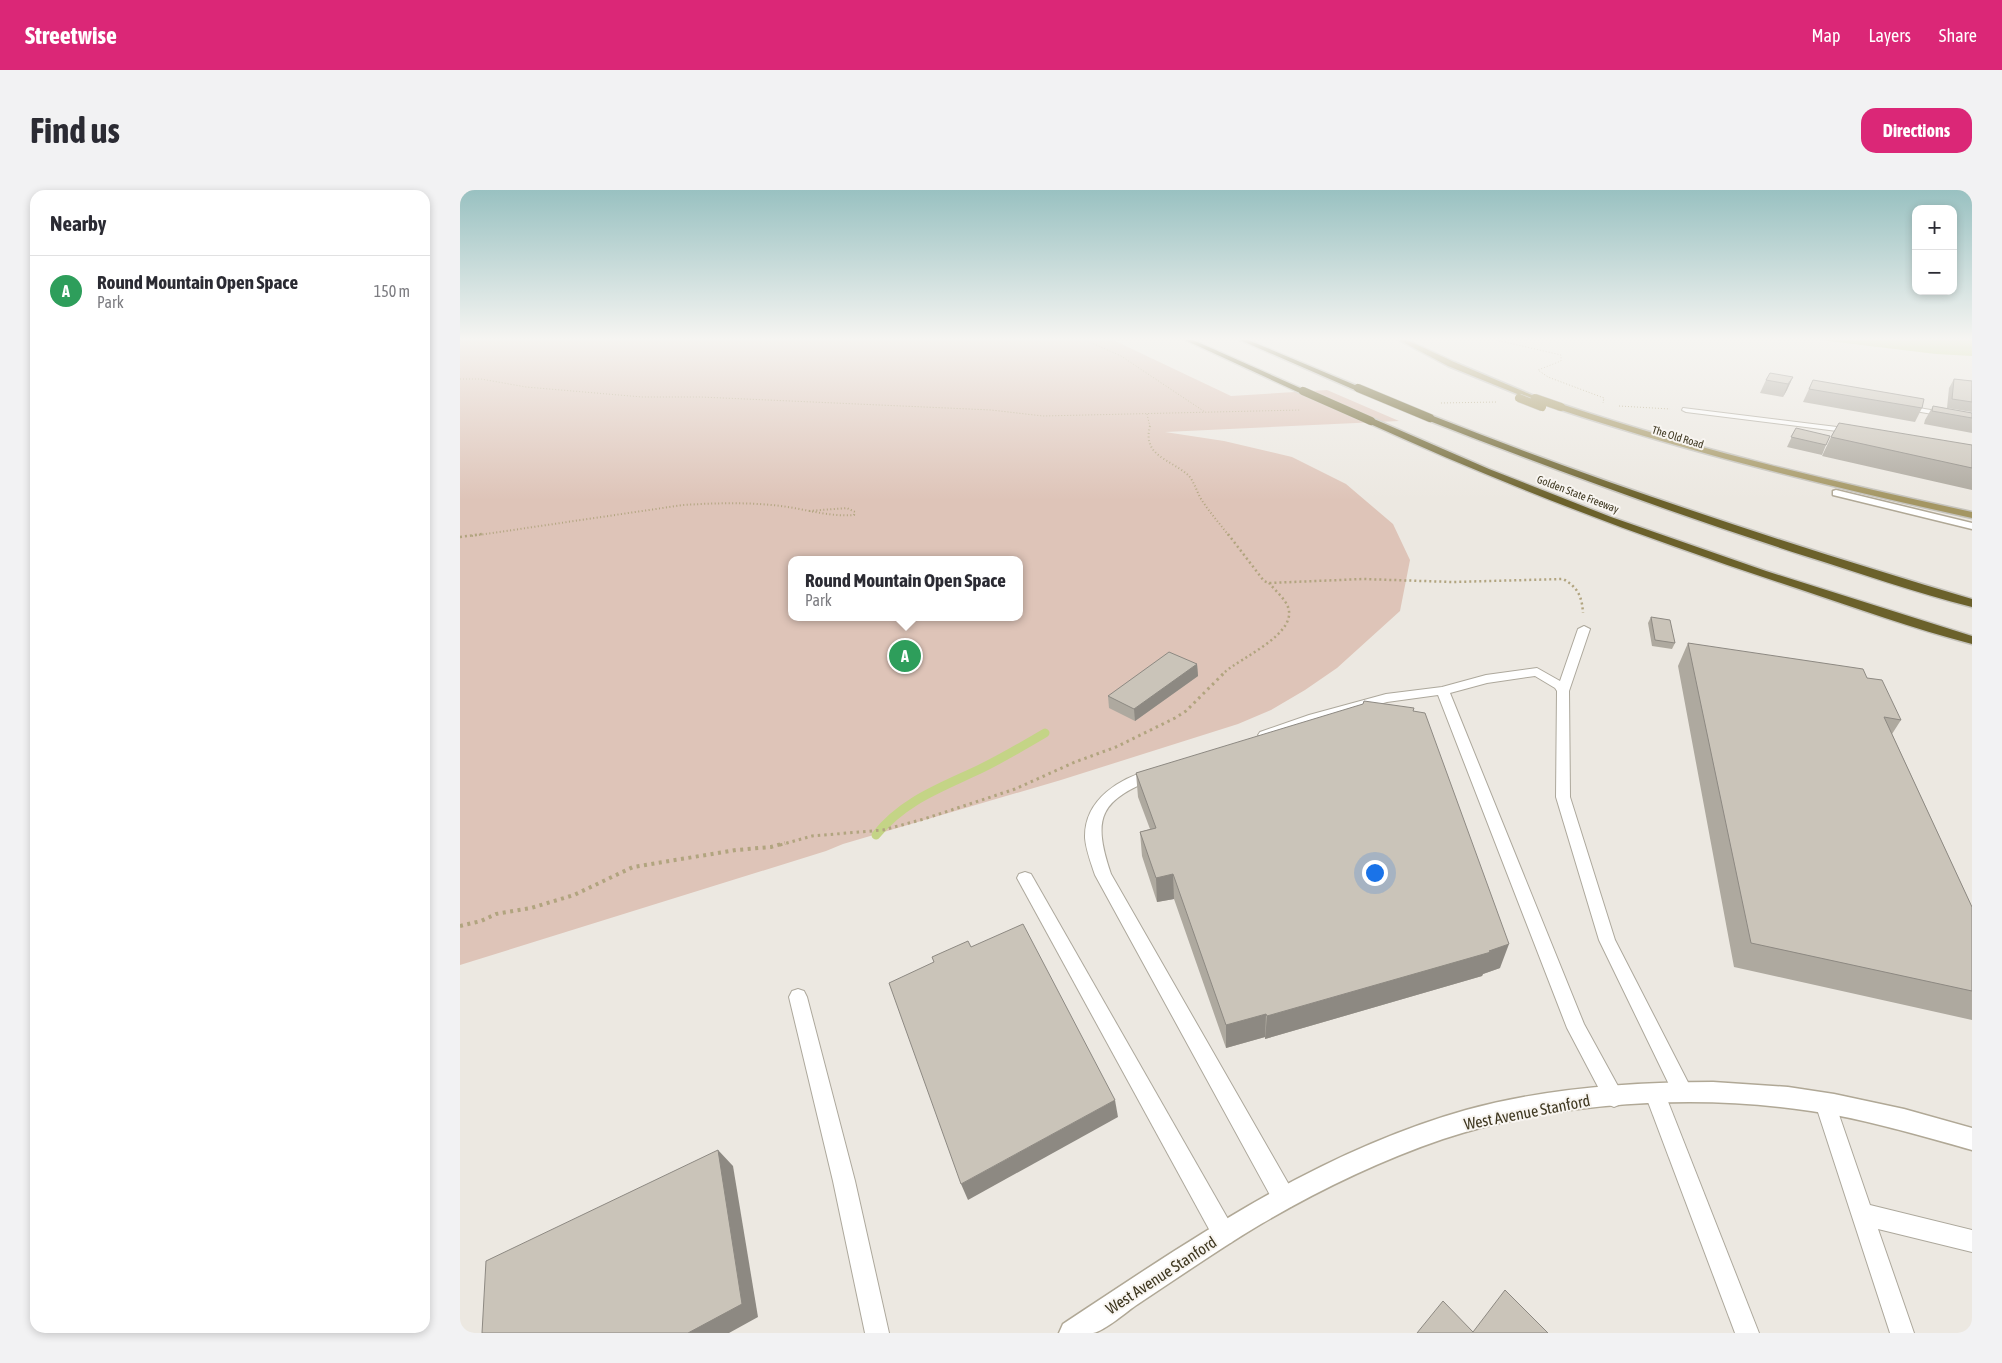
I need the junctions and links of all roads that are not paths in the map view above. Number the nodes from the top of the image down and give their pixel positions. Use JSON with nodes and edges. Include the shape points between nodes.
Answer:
{"nodes":[{"id":1,"x":1307,"y":393,"type":"edge"},
{"id":2,"x":1371,"y":393,"type":"edge"},
{"id":3,"x":1507,"y":393,"type":"edge"},
{"id":4,"x":1523,"y":393,"type":"edge"},
{"id":5,"x":1897,"y":406,"type":"edge"},
{"id":6,"x":1686,"y":410,"type":"dead end"},
{"id":7,"x":1972,"y":420,"type":"edge"},
{"id":8,"x":1858,"y":432,"type":"edge"},
{"id":9,"x":1836,"y":493,"type":"junction"},
{"id":10,"x":1972,"y":515,"type":"edge"},
{"id":11,"x":1958,"y":520,"type":"joint"},
{"id":12,"x":1972,"y":524,"type":"edge"},
{"id":13,"x":1972,"y":604,"type":"edge"},
{"id":14,"x":1584,"y":629,"type":"road end"},
{"id":15,"x":1972,"y":640,"type":"edge"},
{"id":16,"x":1443,"y":690,"type":"junction"},
{"id":17,"x":1563,"y":690,"type":"junction"},
{"id":18,"x":1249,"y":740,"type":"edge"},
{"id":19,"x":1167,"y":769,"type":"edge"},
{"id":20,"x":1025,"y":878,"type":"dead end"},
{"id":21,"x":798,"y":997,"type":"dead end"},
{"id":22,"x":1683,"y":1092,"type":"junction"},
{"id":23,"x":1655,"y":1094,"type":"junction"},
{"id":24,"x":1614,"y":1096,"type":"junction"},
{"id":25,"x":1824,"y":1102,"type":"junction"},
{"id":26,"x":1972,"y":1139,"type":"edge"},
{"id":27,"x":1284,"y":1198,"type":"junction"},
{"id":28,"x":1862,"y":1214,"type":"junction"},
{"id":29,"x":1224,"y":1234,"type":"junction"},
{"id":30,"x":1972,"y":1241,"type":"edge"},
{"id":31,"x":1075,"y":1332,"type":"edge"},
{"id":32,"x":877,"y":1333,"type":"edge"},
{"id":33,"x":1748,"y":1333,"type":"edge"},
{"id":34,"x":1902,"y":1333,"type":"edge"}],
"edges":[{"from":1,"to":15,"type":"highway","name":"Golden State Freeway","bridge":true,"via":[[1492,474],[1608,519]]},
{"from":2,"to":13,"type":"highway","name":"Golden State Freeway","bridge":true,"via":[[1533,459],[1681,512]]},
{"from":3,"to":9,"type":"main road","name":"The Old Road","bridge":true,"via":[[1699,457]]},
{"from":4,"to":10,"type":"main road","name":"The Old Road","bridge":true,"via":[[1720,456]]},
{"from":5,"to":7,"type":"lane"},
{"from":6,"to":8,"type":"lane"},
{"from":9,"to":11,"type":"street","name":"The Old Road"},
{"from":9,"to":12,"type":"street"},
{"from":11,"to":12,"type":"main road","name":"The Old Road"},
{"from":14,"to":17,"type":"lane"},
{"from":16,"to":17,"type":"lane","via":[[1486,679],[1537,672]]},
{"from":16,"to":18,"type":"lane","via":[[1386,698]]},
{"from":16,"to":24,"type":"lane","via":[[1576,1028]]},
{"from":17,"to":22,"type":"lane","via":[[1564,797],[1607,940]]},
{"from":19,"to":27,"type":"lane","via":[[1123,785],[1101,804],[1092,834],[1103,875]]},
{"from":20,"to":29,"type":"lane"},
{"from":21,"to":32,"type":"lane","via":[[844,1181]]},
{"from":22,"to":23,"type":"street","name":"West Avenue Stanford"},
{"from":22,"to":25,"type":"street","name":"West Avenue Stanford"},
{"from":23,"to":24,"type":"street","name":"West Avenue Stanford"},
{"from":23,"to":33,"type":"lane"},
{"from":24,"to":27,"type":"street","name":"West Avenue Stanford","via":[[1527,1108],[1451,1127],[1377,1154]]},
{"from":25,"to":26,"type":"street","name":"West Avenue Stanford"},
{"from":25,"to":28,"type":"lane"},
{"from":27,"to":29,"type":"street","name":"West Avenue Stanford"},
{"from":28,"to":30,"type":"lane"},
{"from":28,"to":34,"type":"lane"},
{"from":29,"to":31,"type":"street","name":"West Avenue Stanford"}]}
